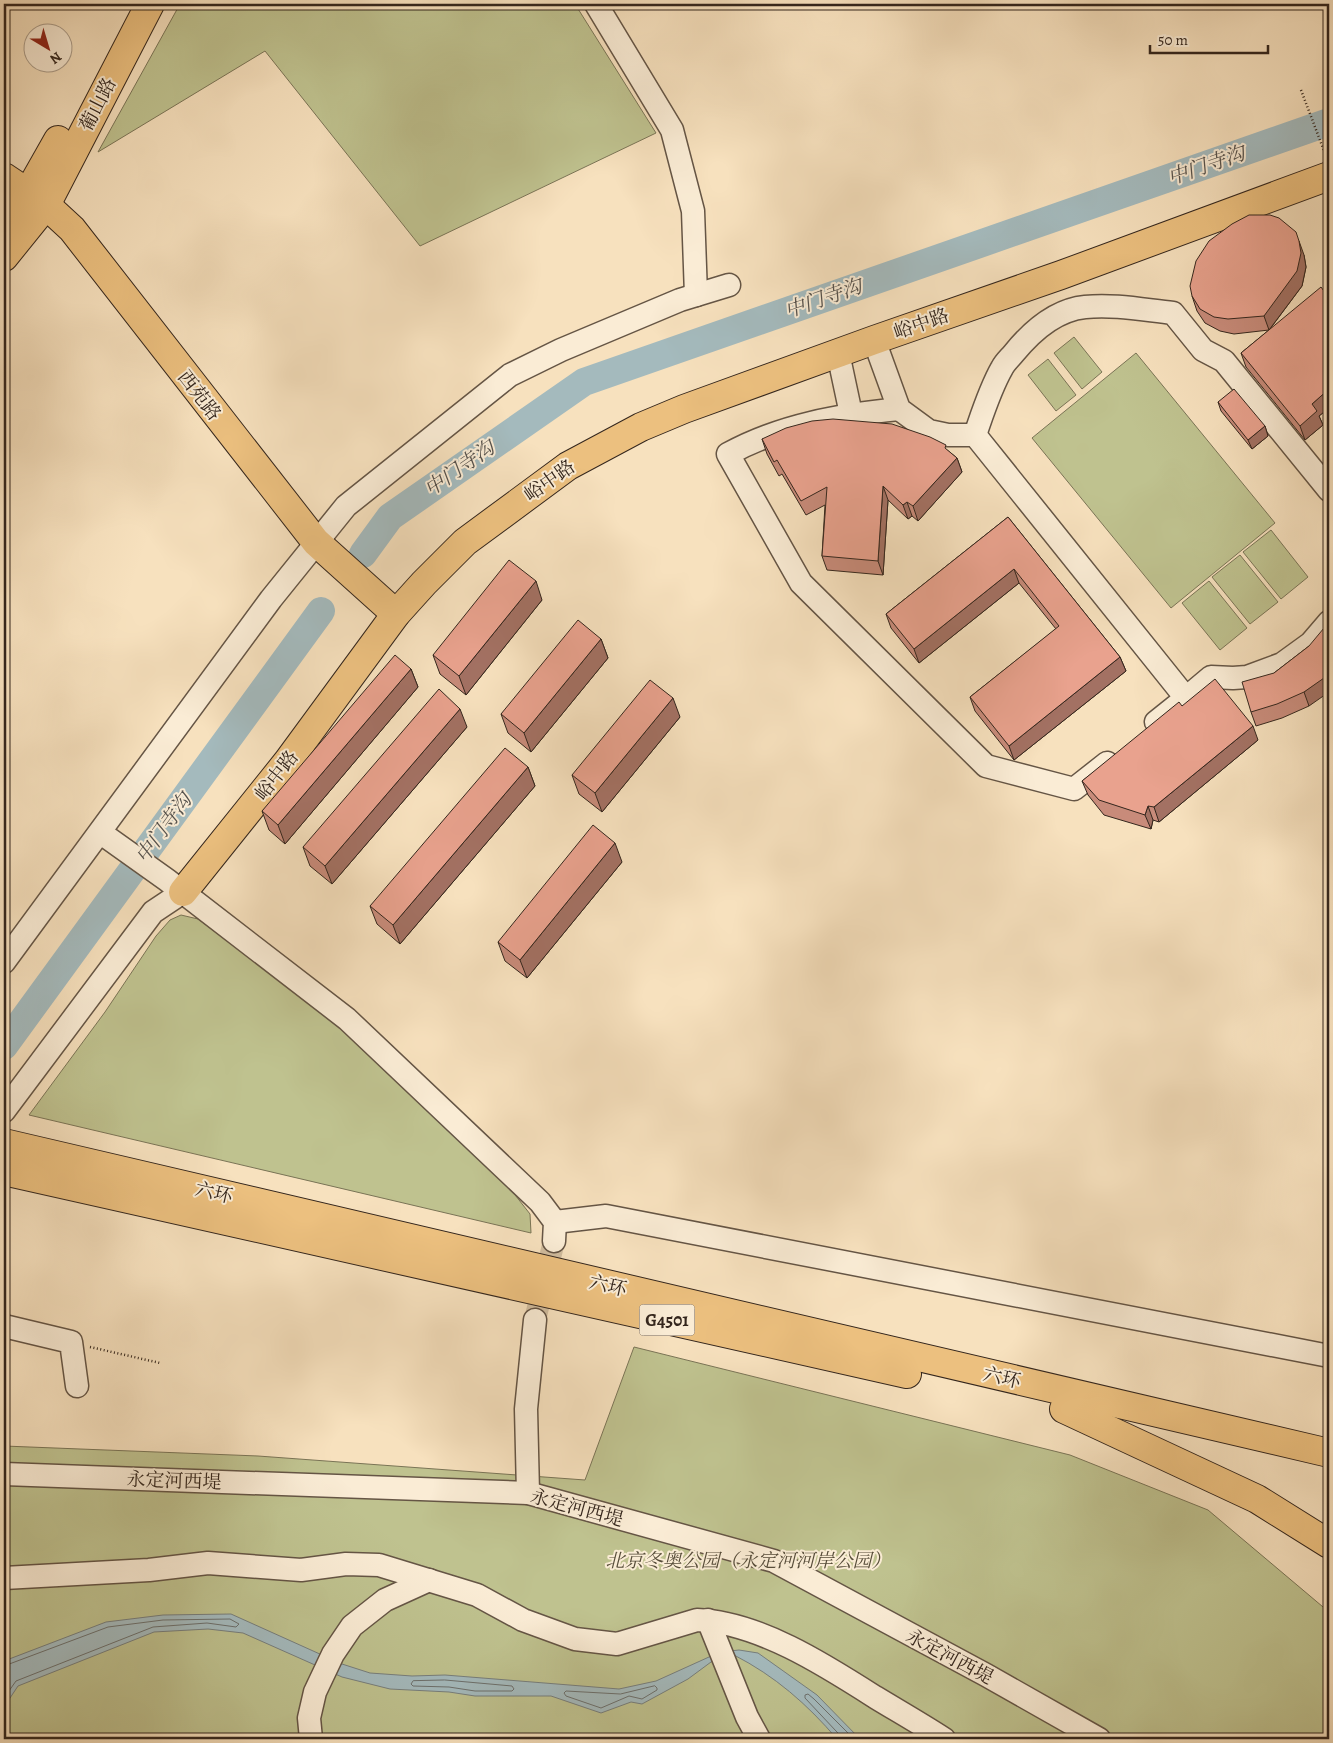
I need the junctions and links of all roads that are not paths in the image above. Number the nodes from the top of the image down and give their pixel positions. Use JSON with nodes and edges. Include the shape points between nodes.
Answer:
{"nodes":[{"id":1,"x":129,"y":4,"type":"edge"},
{"id":2,"x":150,"y":4,"type":"edge"},
{"id":3,"x":596,"y":4,"type":"edge"},
{"id":4,"x":1329,"y":176,"type":"edge"},
{"id":5,"x":4,"y":177,"type":"edge"},
{"id":6,"x":37,"y":199,"type":"junction"},
{"id":7,"x":4,"y":224,"type":"edge"},
{"id":8,"x":4,"y":257,"type":"edge"},
{"id":9,"x":729,"y":285,"type":"dead end"},
{"id":10,"x":696,"y":295,"type":"junction"},
{"id":11,"x":874,"y":340,"type":"junction"},
{"id":12,"x":838,"y":353,"type":"junction"},
{"id":13,"x":899,"y":410,"type":"junction"},
{"id":14,"x":851,"y":414,"type":"junction"},
{"id":15,"x":975,"y":435,"type":"junction"},
{"id":16,"x":1329,"y":490,"type":"edge"},
{"id":17,"x":316,"y":542,"type":"junction"},
{"id":18,"x":396,"y":614,"type":"junction"},
{"id":19,"x":1329,"y":622,"type":"edge"},
{"id":20,"x":1186,"y":698,"type":"junction"},
{"id":21,"x":101,"y":833,"type":"junction"},
{"id":22,"x":175,"y":886,"type":"junction"},
{"id":23,"x":4,"y":962,"type":"edge"},
{"id":24,"x":4,"y":1111,"type":"edge"},
{"id":25,"x":9,"y":1144,"type":"edge"},
{"id":26,"x":4,"y":1171,"type":"edge"},
{"id":27,"x":535,"y":1320,"type":"tunnel mouth"},
{"id":28,"x":4,"y":1326,"type":"edge"},
{"id":29,"x":1329,"y":1356,"type":"edge"},
{"id":30,"x":77,"y":1386,"type":"dead end"},
{"id":31,"x":1064,"y":1409,"type":"junction"},
{"id":32,"x":1329,"y":1453,"type":"edge"},
{"id":33,"x":1329,"y":1471,"type":"edge"},
{"id":34,"x":4,"y":1474,"type":"edge"},
{"id":35,"x":528,"y":1493,"type":"junction"},
{"id":36,"x":1329,"y":1544,"type":"edge"},
{"id":37,"x":4,"y":1578,"type":"edge"},
{"id":38,"x":429,"y":1580,"type":"junction"},
{"id":39,"x":716,"y":1640,"type":"junction"},
{"id":40,"x":311,"y":1739,"type":"edge"},
{"id":41,"x":759,"y":1739,"type":"edge"},
{"id":42,"x":944,"y":1739,"type":"edge"},
{"id":43,"x":1099,"y":1739,"type":"edge"}],
"edges":[{"from":1,"to":6,"type":"main road","name":"葡山路","via":[[46,163]]},
{"from":2,"to":6,"type":"main road","name":"葡山路"},
{"from":3,"to":10,"type":"street","via":[[672,130],[693,211]]},
{"from":4,"to":11,"type":"main road","name":"峪中路"},
{"from":5,"to":6,"type":"main road","name":"西苑路"},
{"from":6,"to":7,"type":"main road"},
{"from":6,"to":8,"type":"main road"},
{"from":6,"to":17,"type":"main road","name":"西苑路","via":[[72,229]]},
{"from":9,"to":10,"type":"street"},
{"from":10,"to":17,"type":"street","via":[[561,350],[510,375],[346,506]]},
{"from":11,"to":12,"type":"main road","name":"峪中路"},
{"from":11,"to":13,"type":"street"},
{"from":12,"to":14,"type":"street"},
{"from":12,"to":18,"type":"main road","name":"峪中路","via":[[640,427],[568,466],[464,542]]},
{"from":13,"to":14,"type":"street"},
{"from":13,"to":15,"type":"street","via":[[929,431]]},
{"from":14,"to":20,"type":"street","via":[[797,426],[728,454],[801,583],[986,766],[1074,789]]},
{"from":15,"to":16,"type":"street","via":[[986,401],[1003,366],[1038,327],[1060,313],[1085,307],[1114,307],[1173,314],[1203,350],[1224,361]]},
{"from":15,"to":20,"type":"street"},
{"from":17,"to":18,"type":"main road","name":"西苑路"},
{"from":17,"to":21,"type":"street"},
{"from":18,"to":22,"type":"main road","name":"峪中路","via":[[288,761]]},
{"from":19,"to":20,"type":"street","via":[[1311,643],[1282,664],[1248,677],[1211,677]]},
{"from":21,"to":22,"type":"street"},
{"from":21,"to":23,"type":"street"},
{"from":22,"to":24,"type":"street","name":"峪中路"},
{"from":22,"to":29,"type":"street","via":[[347,1019],[540,1202],[554,1231],[606,1216]]},
{"from":25,"to":32,"type":"main road","name":"六环","number":"G4501"},
{"from":26,"to":31,"type":"main road","name":"六环","number":"G4501"},
{"from":27,"to":35,"type":"street","via":[[526,1409]]},
{"from":28,"to":30,"type":"street","via":[[71,1342]]},
{"from":31,"to":33,"type":"main road","name":"六环","number":"G4501"},
{"from":31,"to":36,"type":"main road","via":[[1257,1499]]},
{"from":34,"to":35,"type":"street","name":"永定河西堤"},
{"from":35,"to":43,"type":"street","name":"永定河西堤","via":[[774,1561]]},
{"from":37,"to":38,"type":"street","via":[[149,1570],[208,1563],[301,1570],[346,1564],[379,1565]]},
{"from":38,"to":39,"type":"street","via":[[477,1596],[523,1620],[575,1639],[617,1644],[697,1620]]},
{"from":38,"to":40,"type":"street","via":[[385,1600],[352,1626],[315,1692],[310,1718]]},
{"from":39,"to":41,"type":"street"},
{"from":39,"to":42,"type":"street","via":[[723,1623],[772,1638]]}]}
